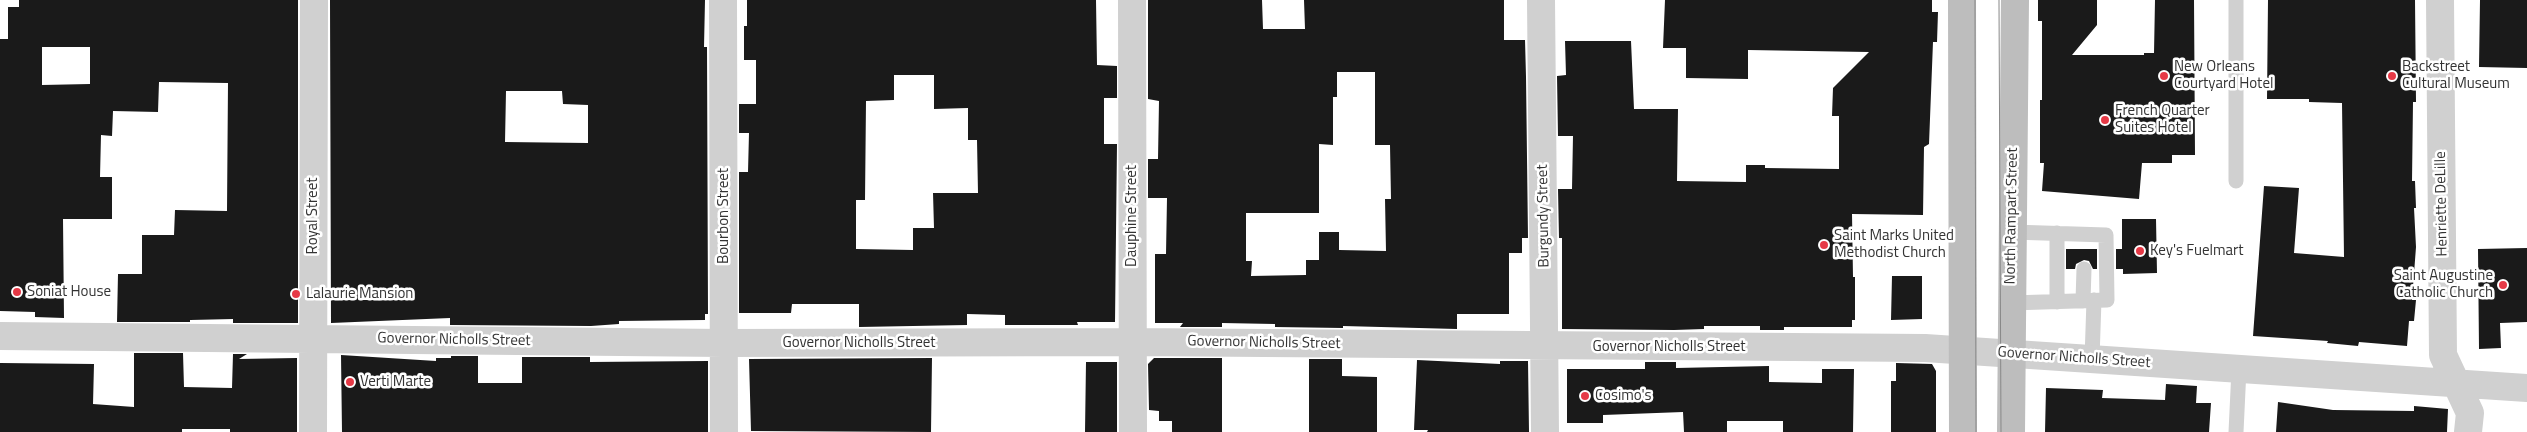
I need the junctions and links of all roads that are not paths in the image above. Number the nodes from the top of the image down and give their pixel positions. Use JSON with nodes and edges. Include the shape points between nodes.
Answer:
{"nodes":[{"id":1,"x":314,"y":0,"type":"edge"},
{"id":2,"x":724,"y":0,"type":"edge"},
{"id":3,"x":1132,"y":0,"type":"edge"},
{"id":4,"x":1541,"y":0,"type":"edge"},
{"id":5,"x":1962,"y":0,"type":"edge"},
{"id":6,"x":2015,"y":0,"type":"edge"},
{"id":7,"x":2236,"y":0,"type":"edge"},
{"id":8,"x":2440,"y":0,"type":"edge"},
{"id":9,"x":2236,"y":181,"type":"dead end"},
{"id":10,"x":2012,"y":232,"type":"junction"},
{"id":11,"x":2057,"y":233,"type":"junction"},
{"id":12,"x":2084,"y":269,"type":"dead end"},
{"id":13,"x":2088,"y":300,"type":"junction"},
{"id":14,"x":2056,"y":302,"type":"junction"},
{"id":15,"x":2011,"y":304,"type":"junction"},
{"id":16,"x":0,"y":336,"type":"edge"},
{"id":17,"x":313,"y":339,"type":"junction"},
{"id":18,"x":1132,"y":342,"type":"junction"},
{"id":19,"x":724,"y":343,"type":"junction"},
{"id":20,"x":1545,"y":346,"type":"junction"},
{"id":21,"x":1963,"y":350,"type":"junction"},
{"id":22,"x":2010,"y":354,"type":"junction"},
{"id":23,"x":2092,"y":359,"type":"junction"},
{"id":24,"x":2239,"y":369,"type":"junction"},
{"id":25,"x":2456,"y":384,"type":"junction"},
{"id":26,"x":2527,"y":388,"type":"edge"},
{"id":27,"x":313,"y":432,"type":"edge"},
{"id":28,"x":724,"y":432,"type":"edge"},
{"id":29,"x":1133,"y":432,"type":"edge"},
{"id":30,"x":1545,"y":432,"type":"edge"},
{"id":31,"x":1963,"y":432,"type":"edge"},
{"id":32,"x":2011,"y":432,"type":"edge"},
{"id":33,"x":2236,"y":432,"type":"edge"},
{"id":34,"x":2468,"y":432,"type":"edge"}],
"edges":[{"from":1,"to":17,"type":"street","name":"Royal Street"},
{"from":2,"to":19,"type":"street","name":"Bourbon Street"},
{"from":3,"to":18,"type":"street","name":"Dauphine Street"},
{"from":4,"to":20,"type":"street","name":"Burgundy Street"},
{"from":5,"to":21,"type":"main road"},
{"from":6,"to":10,"type":"main road","name":"North Rampart Street"},
{"from":7,"to":9,"type":"lane"},
{"from":8,"to":25,"type":"street","name":"Henriette DeLille","via":[[2443,355]]},
{"from":10,"to":11,"type":"lane"},
{"from":10,"to":15,"type":"main road","name":"North Rampart Street"},
{"from":11,"to":13,"type":"lane","via":[[2084,241],[2106,234],[2107,300]]},
{"from":11,"to":14,"type":"lane"},
{"from":12,"to":13,"type":"lane"},
{"from":13,"to":14,"type":"lane"},
{"from":13,"to":23,"type":"lane"},
{"from":14,"to":15,"type":"lane"},
{"from":15,"to":22,"type":"main road","name":"North Rampart Street"},
{"from":16,"to":17,"type":"street","name":"Governor Nicholls Street"},
{"from":17,"to":19,"type":"street","name":"Governor Nicholls Street"},
{"from":17,"to":27,"type":"street","name":"Royal Street"},
{"from":18,"to":19,"type":"street","name":"Governor Nicholls Street"},
{"from":18,"to":20,"type":"street","name":"Governor Nicholls Street"},
{"from":18,"to":29,"type":"street","name":"Dauphine Street"},
{"from":19,"to":28,"type":"street","name":"Bourbon Street"},
{"from":20,"to":21,"type":"street","name":"Governor Nicholls Street"},
{"from":20,"to":30,"type":"street","name":"Burgundy Street"},
{"from":21,"to":22,"type":"street","name":"Governor Nicholls Street"},
{"from":21,"to":31,"type":"main road"},
{"from":22,"to":23,"type":"street","name":"Governor Nicholls Street"},
{"from":22,"to":32,"type":"main road","name":"North Rampart Street"},
{"from":23,"to":24,"type":"street","name":"Governor Nicholls Street"},
{"from":24,"to":25,"type":"street","name":"Governor Nicholls Street"},
{"from":24,"to":33,"type":"lane"},
{"from":25,"to":26,"type":"street","name":"Governor Nicholls Street"},
{"from":25,"to":34,"type":"street","name":"Henriette DeLille","via":[[2470,413]]}]}
